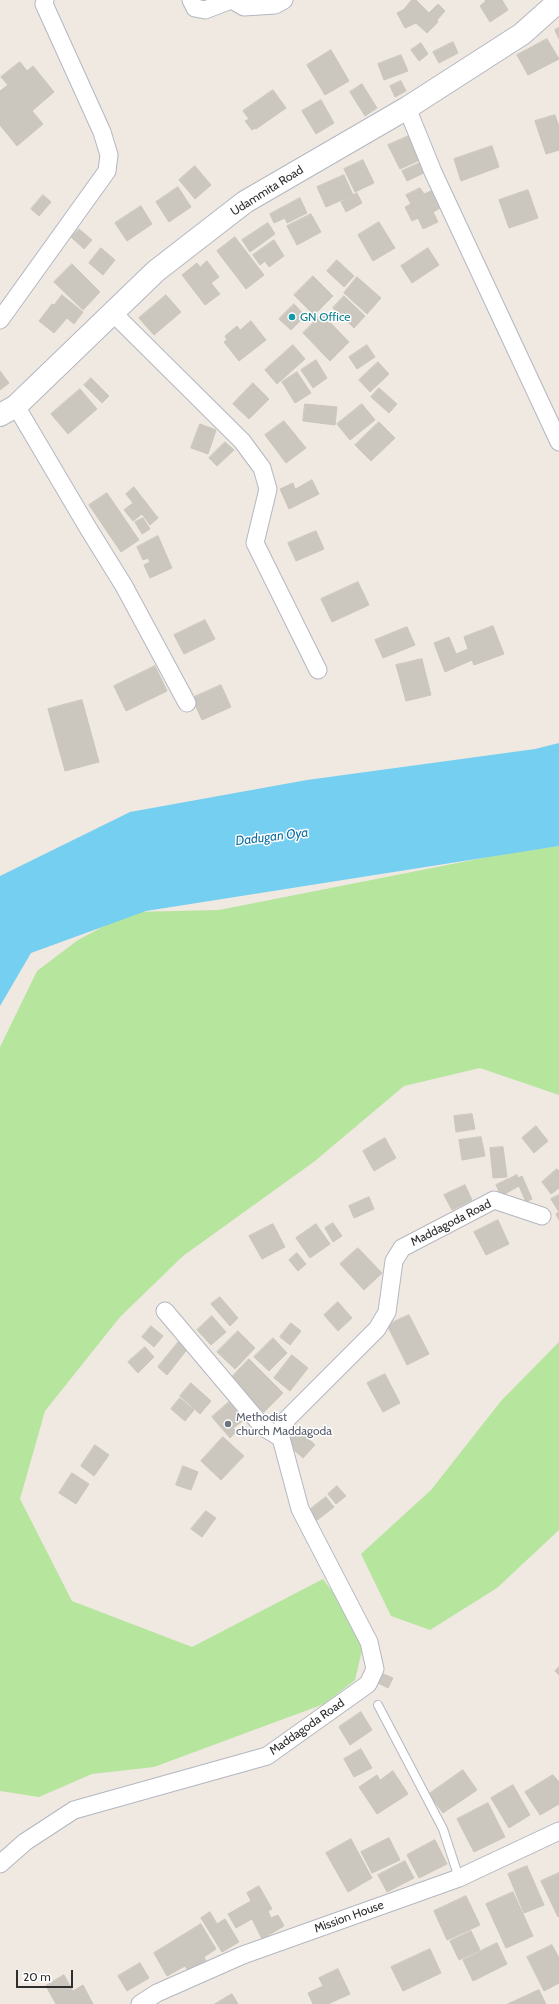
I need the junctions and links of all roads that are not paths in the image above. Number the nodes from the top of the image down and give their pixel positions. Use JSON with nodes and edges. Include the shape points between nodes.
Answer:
{"nodes":[{"id":1,"x":46,"y":0,"type":"edge"},
{"id":2,"x":191,"y":0,"type":"edge"},
{"id":3,"x":231,"y":0,"type":"edge"},
{"id":4,"x":284,"y":0,"type":"edge"},
{"id":5,"x":559,"y":2,"type":"edge"},
{"id":6,"x":407,"y":108,"type":"junction"},
{"id":7,"x":112,"y":312,"type":"junction"},
{"id":8,"x":0,"y":320,"type":"edge"},
{"id":9,"x":8,"y":410,"type":"edge"},
{"id":10,"x":559,"y":442,"type":"edge"},
{"id":11,"x":318,"y":670,"type":"dead end"},
{"id":12,"x":187,"y":703,"type":"dead end"},
{"id":13,"x":542,"y":1216,"type":"dead end"},
{"id":14,"x":165,"y":1311,"type":"dead end"},
{"id":15,"x":281,"y":1438,"type":"junction"},
{"id":16,"x":378,"y":1705,"type":"dead end"},
{"id":17,"x":559,"y":1831,"type":"edge"},
{"id":18,"x":0,"y":1864,"type":"edge"},
{"id":19,"x":459,"y":1878,"type":"junction"},
{"id":20,"x":140,"y":2004,"type":"edge"}],
"edges":[{"from":1,"to":8,"type":"street","via":[[44,4],[102,132],[109,155],[107,171]]},
{"from":2,"to":3,"type":"street","via":[[195,8],[205,10]]},
{"from":3,"to":4,"type":"street","via":[[244,7],[275,5]]},
{"from":5,"to":6,"type":"street","name":"Udammita Road","via":[[522,34]]},
{"from":6,"to":7,"type":"street","name":"Udammita Road","via":[[245,202],[156,271]]},
{"from":6,"to":10,"type":"street"},
{"from":7,"to":9,"type":"street","name":"Udammita Road"},
{"from":7,"to":11,"type":"street","via":[[242,441],[262,468],[268,489],[255,543]]},
{"from":9,"to":12,"type":"street","via":[[124,586]]},
{"from":13,"to":15,"type":"street","name":"Maddagoda Road","via":[[494,1200],[402,1248],[394,1261],[387,1312],[377,1329],[283,1423]]},
{"from":14,"to":15,"type":"street","via":[[263,1427]]},
{"from":15,"to":18,"type":"street","name":"Maddagoda Road","via":[[300,1509],[369,1642],[375,1668],[368,1684],[267,1756],[74,1810],[25,1842]]},
{"from":16,"to":19,"type":"lane","via":[[443,1829]]},
{"from":17,"to":19,"type":"street","name":"Mission House"},
{"from":19,"to":20,"type":"street","name":"Mission House","via":[[243,1956],[157,1993]]}]}
